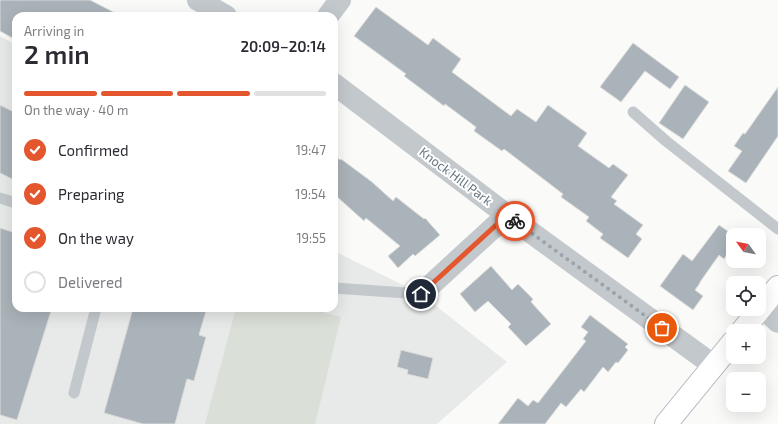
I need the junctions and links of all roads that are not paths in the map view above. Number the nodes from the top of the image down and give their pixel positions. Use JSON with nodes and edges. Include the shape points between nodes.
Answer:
{"nodes":[{"id":1,"x":198,"y":0,"type":"edge"},
{"id":2,"x":340,"y":0,"type":"edge"},
{"id":3,"x":219,"y":12,"type":"edge"},
{"id":4,"x":331,"y":12,"type":"edge"},
{"id":5,"x":338,"y":87,"type":"edge"},
{"id":6,"x":633,"y":112,"type":"dead end"},
{"id":7,"x":0,"y":198,"type":"edge"},
{"id":8,"x":12,"y":202,"type":"edge"},
{"id":9,"x":507,"y":215,"type":"junction"},
{"id":10,"x":778,"y":229,"type":"edge"},
{"id":11,"x":778,"y":286,"type":"edge"},
{"id":12,"x":338,"y":288,"type":"edge"},
{"id":13,"x":421,"y":294,"type":"joint"},
{"id":14,"x":766,"y":302,"type":"edge"},
{"id":15,"x":766,"y":311,"type":"edge"},
{"id":16,"x":95,"y":312,"type":"edge"},
{"id":17,"x":754,"y":316,"type":"edge"},
{"id":18,"x":778,"y":322,"type":"edge"},
{"id":19,"x":748,"y":324,"type":"edge"},
{"id":20,"x":726,"y":350,"type":"edge"},
{"id":21,"x":713,"y":366,"type":"junction"},
{"id":22,"x":74,"y":393,"type":"dead end"},
{"id":23,"x":666,"y":424,"type":"edge"}],
"edges":[{"from":1,"to":3,"type":"street"},
{"from":2,"to":4,"type":"street"},
{"from":5,"to":9,"type":"street","name":"Knock Hill Park"},
{"from":6,"to":10,"type":"lane","via":[[666,142]]},
{"from":7,"to":8,"type":"lane"},
{"from":9,"to":13,"type":"street"},
{"from":9,"to":21,"type":"street","name":"Knock Hill Park"},
{"from":11,"to":14,"type":"street"},
{"from":12,"to":13,"type":"lane"},
{"from":15,"to":18,"type":"street"},
{"from":16,"to":22,"type":"lane"},
{"from":17,"to":19,"type":"street"},
{"from":20,"to":21,"type":"street"},
{"from":21,"to":23,"type":"street"}]}
